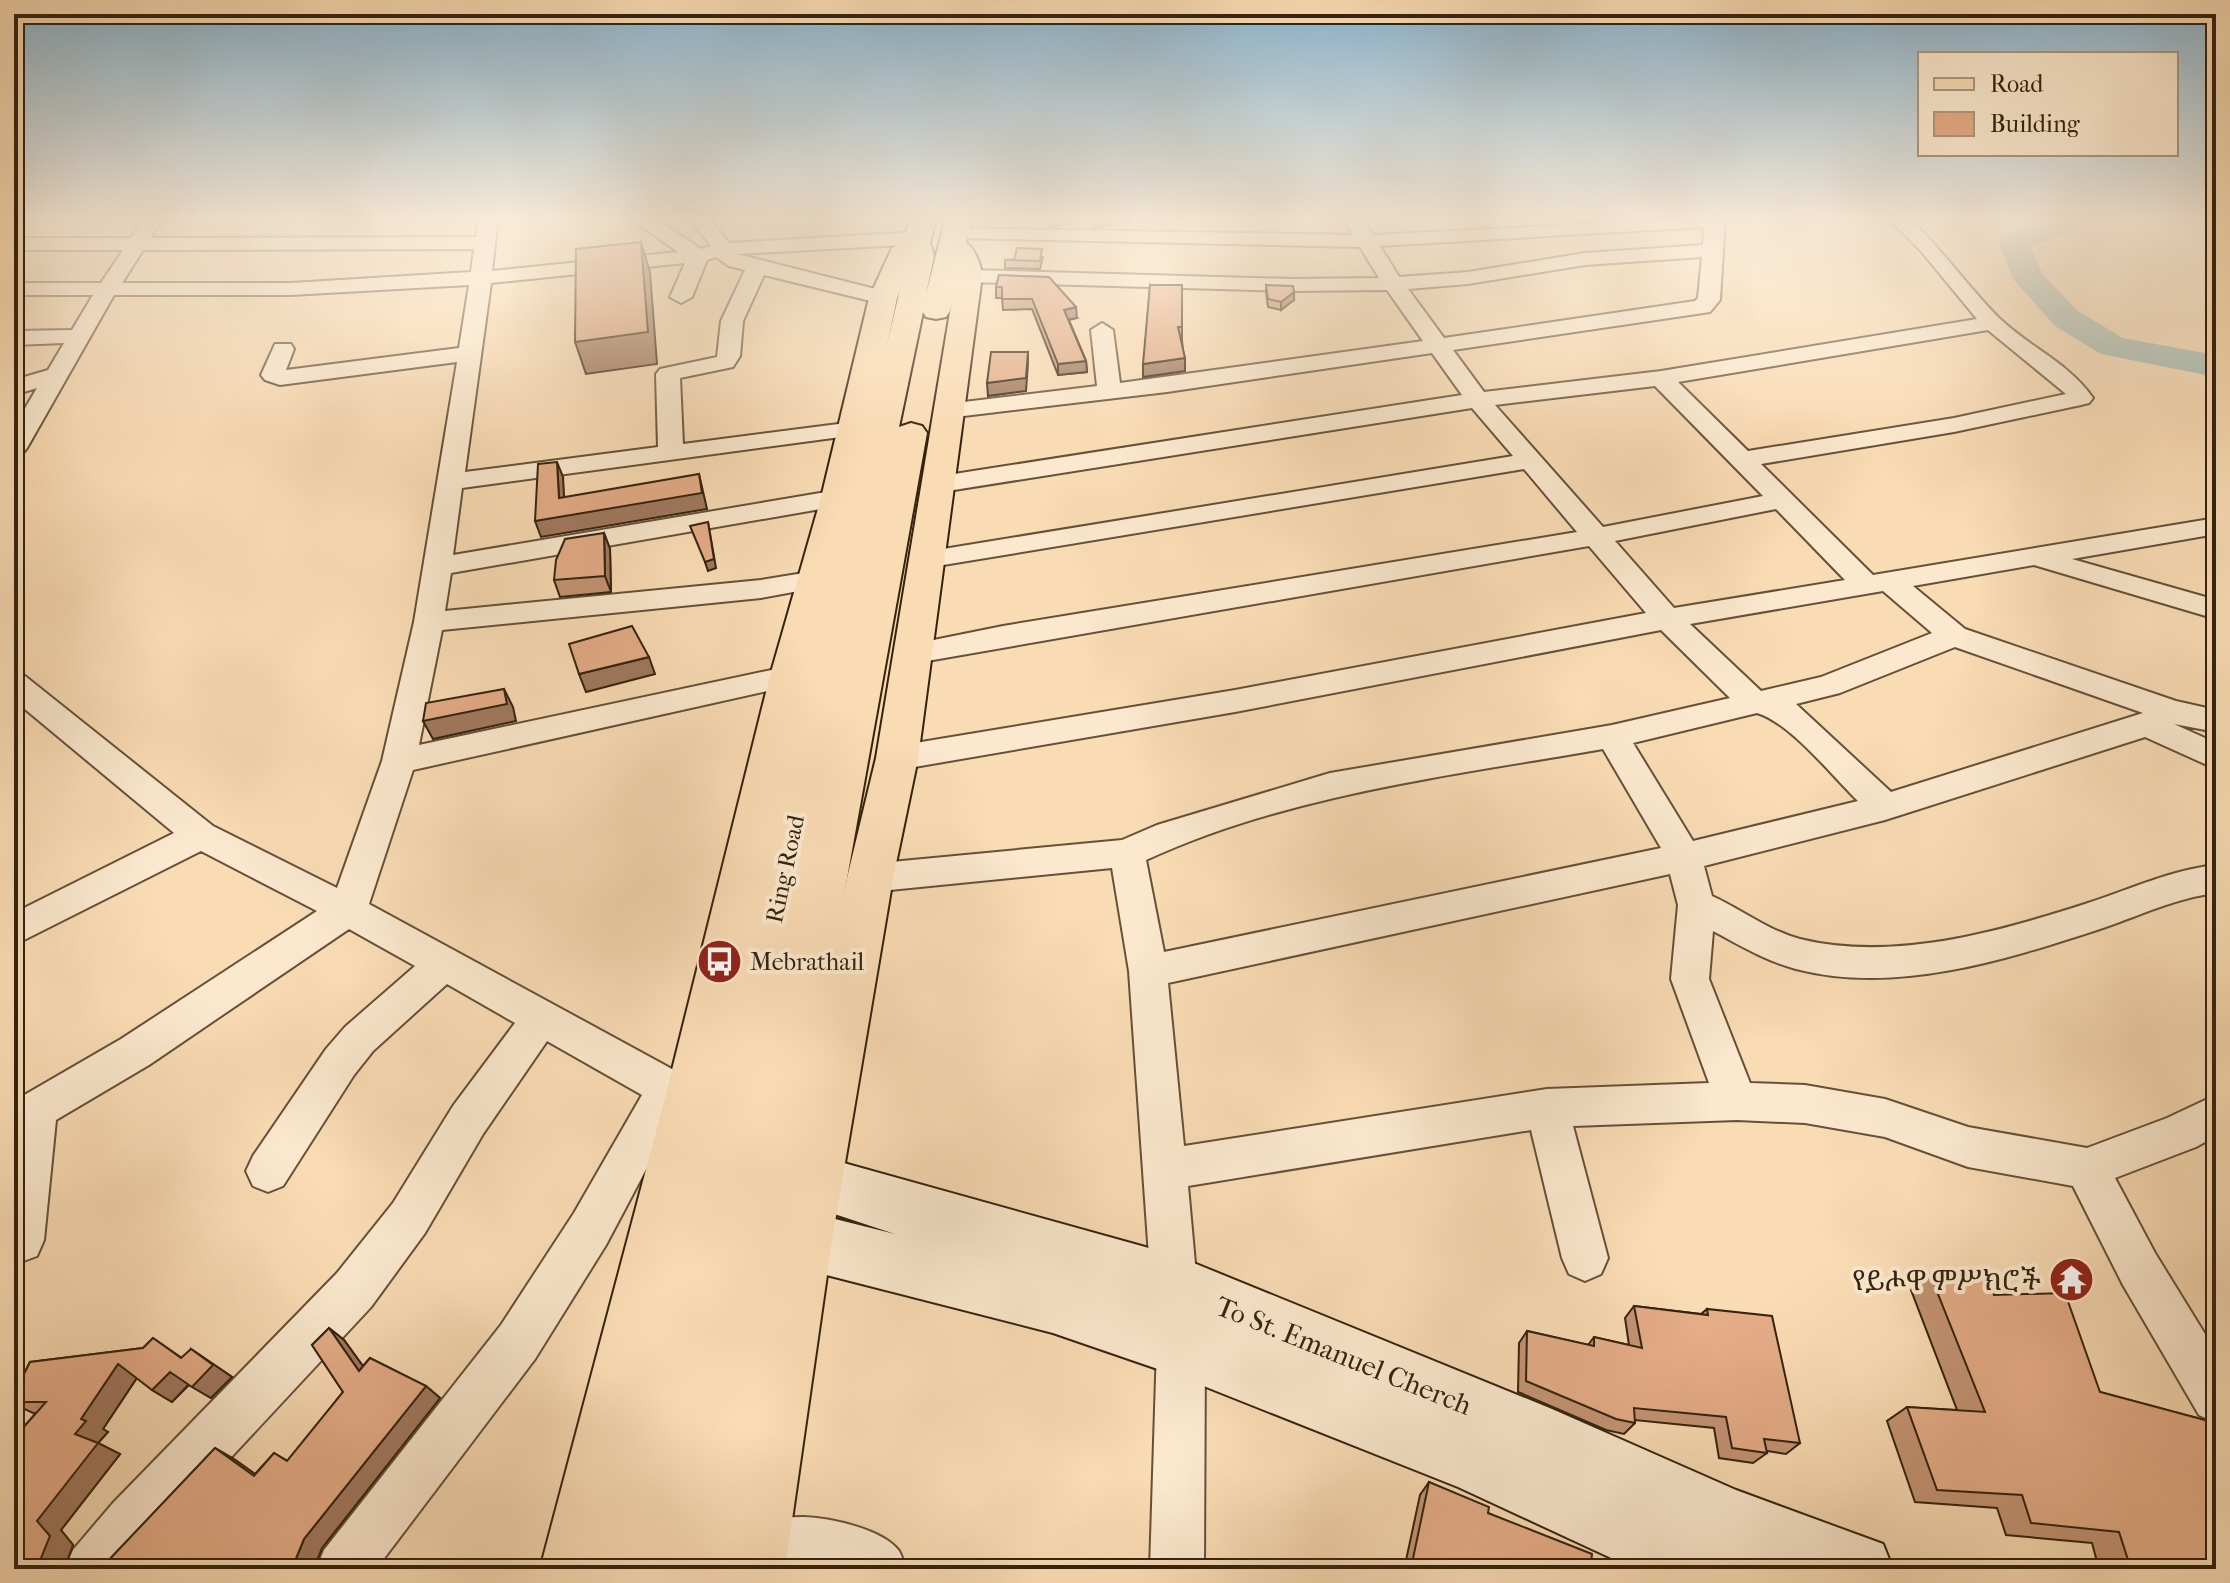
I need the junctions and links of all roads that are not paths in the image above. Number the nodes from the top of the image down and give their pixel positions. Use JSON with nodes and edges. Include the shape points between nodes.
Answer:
{"nodes":[{"id":1,"x":106,"y":291,"type":"edge"},
{"id":2,"x":479,"y":291,"type":"edge"},
{"id":3,"x":684,"y":291,"type":"edge"},
{"id":4,"x":746,"y":291,"type":"edge"},
{"id":5,"x":853,"y":291,"type":"edge"},
{"id":6,"x":886,"y":291,"type":"edge"},
{"id":7,"x":913,"y":291,"type":"edge"},
{"id":8,"x":935,"y":291,"type":"edge"},
{"id":9,"x":944,"y":291,"type":"edge"},
{"id":10,"x":1398,"y":291,"type":"edge"},
{"id":11,"x":1710,"y":291,"type":"edge"},
{"id":12,"x":1965,"y":291,"type":"edge"},
{"id":13,"x":681,"y":297,"type":"dead end"},
{"id":14,"x":883,"y":298,"type":"junction"},
{"id":15,"x":1992,"y":323,"type":"junction"},
{"id":16,"x":1102,"y":330,"type":"dead end"},
{"id":17,"x":80,"y":336,"type":"junction"},
{"id":18,"x":14,"y":338,"type":"edge"},
{"id":19,"x":1437,"y":346,"type":"junction"},
{"id":20,"x":283,"y":349,"type":"dead end"},
{"id":21,"x":469,"y":354,"type":"junction"},
{"id":22,"x":59,"y":374,"type":"junction"},
{"id":23,"x":1661,"y":378,"type":"junction"},
{"id":24,"x":14,"y":388,"type":"edge"},
{"id":25,"x":1109,"y":390,"type":"junction"},
{"id":26,"x":1478,"y":400,"type":"junction"},
{"id":27,"x":947,"y":411,"type":"junction"},
{"id":28,"x":854,"y":429,"type":"junction"},
{"id":29,"x":14,"y":448,"type":"edge"},
{"id":30,"x":671,"y":454,"type":"junction"},
{"id":31,"x":1740,"y":460,"type":"junction"},
{"id":32,"x":1528,"y":461,"type":"junction"},
{"id":33,"x":448,"y":482,"type":"junction"},
{"id":34,"x":935,"y":485,"type":"junction"},
{"id":35,"x":838,"y":498,"type":"junction"},
{"id":36,"x":1782,"y":500,"type":"junction"},
{"id":37,"x":2216,"y":526,"type":"edge"},
{"id":38,"x":1596,"y":538,"type":"junction"},
{"id":39,"x":2038,"y":558,"type":"junction"},
{"id":40,"x":925,"y":560,"type":"junction"},
{"id":41,"x":439,"y":566,"type":"junction"},
{"id":42,"x":816,"y":580,"type":"junction"},
{"id":43,"x":1879,"y":585,"type":"junction"},
{"id":44,"x":2216,"y":610,"type":"edge"},
{"id":45,"x":1667,"y":619,"type":"junction"},
{"id":46,"x":429,"y":622,"type":"junction"},
{"id":47,"x":1954,"y":636,"type":"junction"},
{"id":48,"x":910,"y":654,"type":"junction"},
{"id":49,"x":790,"y":676,"type":"junction"},
{"id":50,"x":14,"y":683,"type":"edge"},
{"id":51,"x":1752,"y":701,"type":"junction"},
{"id":52,"x":2159,"y":718,"type":"junction"},
{"id":53,"x":2216,"y":721,"type":"edge"},
{"id":54,"x":1612,"y":736,"type":"junction"},
{"id":55,"x":2216,"y":757,"type":"edge"},
{"id":56,"x":897,"y":758,"type":"junction"},
{"id":57,"x":399,"y":761,"type":"junction"},
{"id":58,"x":1885,"y":807,"type":"junction"},
{"id":59,"x":201,"y":835,"type":"junction"},
{"id":60,"x":1127,"y":853,"type":"junction"},
{"id":61,"x":1684,"y":857,"type":"junction"},
{"id":62,"x":870,"y":878,"type":"junction"},
{"id":63,"x":2216,"y":879,"type":"edge"},
{"id":64,"x":1696,"y":905,"type":"junction"},
{"id":65,"x":348,"y":910,"type":"junction"},
{"id":66,"x":14,"y":930,"type":"edge"},
{"id":67,"x":444,"y":963,"type":"junction"},
{"id":68,"x":1148,"y":971,"type":"junction"},
{"id":69,"x":541,"y":1018,"type":"junction"},
{"id":70,"x":680,"y":1093,"type":"junction"},
{"id":71,"x":1737,"y":1101,"type":"junction"},
{"id":72,"x":1547,"y":1108,"type":"junction"},
{"id":73,"x":2216,"y":1114,"type":"edge"},
{"id":74,"x":25,"y":1117,"type":"edge"},
{"id":75,"x":2087,"y":1168,"type":"junction"},
{"id":76,"x":1165,"y":1169,"type":"junction"},
{"id":77,"x":268,"y":1171,"type":"dead end"},
{"id":78,"x":809,"y":1211,"type":"junction"},
{"id":79,"x":21,"y":1240,"type":"dead end"},
{"id":80,"x":1585,"y":1258,"type":"dead end"},
{"id":81,"x":1174,"y":1285,"type":"junction"},
{"id":82,"x":1181,"y":1346,"type":"junction"},
{"id":83,"x":2216,"y":1398,"type":"edge"},
{"id":84,"x":752,"y":1557,"type":"edge"},
{"id":85,"x":92,"y":1569,"type":"edge"},
{"id":86,"x":343,"y":1569,"type":"edge"},
{"id":87,"x":575,"y":1569,"type":"edge"},
{"id":88,"x":630,"y":1569,"type":"edge"},
{"id":89,"x":688,"y":1569,"type":"edge"},
{"id":90,"x":879,"y":1569,"type":"edge"},
{"id":91,"x":1177,"y":1569,"type":"edge"},
{"id":92,"x":1713,"y":1569,"type":"edge"},
{"id":93,"x":1858,"y":1569,"type":"edge"}],
"edges":[{"from":1,"to":17,"type":"street"},
{"from":2,"to":21,"type":"street"},
{"from":3,"to":13,"type":"street"},
{"from":4,"to":30,"type":"street","via":[[727,336],[725,362],[668,374]]},
{"from":5,"to":14,"type":"street"},
{"from":6,"to":14,"type":"main road"},
{"from":7,"to":88,"type":"main road","name":"Ring Road"},
{"from":8,"to":89,"type":"main road","name":"Ring Road"},
{"from":9,"to":27,"type":"main road"},
{"from":10,"to":19,"type":"street"},
{"from":11,"to":19,"type":"street","via":[[1702,307]]},
{"from":12,"to":15,"type":"street"},
{"from":14,"to":28,"type":"main road"},
{"from":15,"to":23,"type":"street"},
{"from":15,"to":31,"type":"street","via":[[2081,398]]},
{"from":16,"to":25,"type":"street"},
{"from":17,"to":18,"type":"street"},
{"from":17,"to":22,"type":"street"},
{"from":19,"to":25,"type":"street"},
{"from":19,"to":26,"type":"street"},
{"from":20,"to":21,"type":"street","via":[[273,375],[280,378]]},
{"from":21,"to":33,"type":"street"},
{"from":22,"to":24,"type":"street"},
{"from":22,"to":29,"type":"street"},
{"from":23,"to":26,"type":"street"},
{"from":23,"to":31,"type":"street"},
{"from":25,"to":27,"type":"street"},
{"from":26,"to":32,"type":"street"},
{"from":26,"to":34,"type":"street"},
{"from":27,"to":34,"type":"main road"},
{"from":28,"to":30,"type":"street"},
{"from":28,"to":35,"type":"main road"},
{"from":30,"to":33,"type":"street"},
{"from":31,"to":36,"type":"street"},
{"from":32,"to":38,"type":"street"},
{"from":32,"to":40,"type":"street"},
{"from":33,"to":41,"type":"street"},
{"from":34,"to":40,"type":"main road"},
{"from":35,"to":41,"type":"street"},
{"from":35,"to":42,"type":"main road"},
{"from":36,"to":38,"type":"street"},
{"from":36,"to":43,"type":"street"},
{"from":37,"to":39,"type":"street"},
{"from":38,"to":45,"type":"street"},
{"from":38,"to":48,"type":"street"},
{"from":39,"to":43,"type":"street"},
{"from":39,"to":44,"type":"street"},
{"from":40,"to":48,"type":"main road"},
{"from":41,"to":46,"type":"street"},
{"from":42,"to":46,"type":"street"},
{"from":42,"to":49,"type":"main road"},
{"from":43,"to":45,"type":"street"},
{"from":43,"to":47,"type":"street"},
{"from":45,"to":51,"type":"street"},
{"from":45,"to":56,"type":"street"},
{"from":46,"to":57,"type":"street"},
{"from":47,"to":51,"type":"street","via":[[1829,686]]},
{"from":47,"to":52,"type":"street"},
{"from":48,"to":56,"type":"main road"},
{"from":49,"to":57,"type":"street"},
{"from":49,"to":70,"type":"main road"},
{"from":50,"to":59,"type":"street"},
{"from":51,"to":54,"type":"street"},
{"from":51,"to":58,"type":"street","via":[[1780,709],[1799,723]]},
{"from":52,"to":53,"type":"street"},
{"from":52,"to":55,"type":"street"},
{"from":52,"to":58,"type":"street"},
{"from":54,"to":60,"type":"street","via":[[1330,785],[1169,834]]},
{"from":54,"to":61,"type":"street"},
{"from":56,"to":62,"type":"main road"},
{"from":57,"to":65,"type":"street"},
{"from":58,"to":61,"type":"street"},
{"from":59,"to":65,"type":"street"},
{"from":59,"to":66,"type":"street"},
{"from":60,"to":62,"type":"street"},
{"from":60,"to":68,"type":"street"},
{"from":61,"to":64,"type":"street"},
{"from":61,"to":68,"type":"street"},
{"from":62,"to":78,"type":"main road"},
{"from":63,"to":64,"type":"street","via":[[2183,884],[1979,949],[1905,961],[1828,960],[1793,953]]},
{"from":64,"to":71,"type":"street","via":[[1690,979]]},
{"from":65,"to":67,"type":"street"},
{"from":65,"to":74,"type":"street","via":[[135,1052]]},
{"from":67,"to":69,"type":"street"},
{"from":67,"to":77,"type":"street","via":[[359,1039]]},
{"from":68,"to":76,"type":"street"},
{"from":69,"to":70,"type":"street"},
{"from":69,"to":85,"type":"street","via":[[468,1120],[409,1218],[354,1290]]},
{"from":70,"to":86,"type":"street","via":[[518,1342]]},
{"from":70,"to":87,"type":"main road"},
{"from":71,"to":72,"type":"street"},
{"from":71,"to":75,"type":"street","via":[[1805,1104],[1885,1118],[1968,1147]]},
{"from":72,"to":76,"type":"street"},
{"from":72,"to":80,"type":"street"},
{"from":73,"to":75,"type":"street","via":[[2181,1133]]},
{"from":74,"to":79,"type":"street"},
{"from":75,"to":83,"type":"street","via":[[2139,1269]]},
{"from":76,"to":81,"type":"street"},
{"from":78,"to":81,"type":"main road","name":"To St. Emanuel Cherch","via":[[974,1230]]},
{"from":78,"to":82,"type":"main road","name":"To St. Emanuel Cherch"},
{"from":78,"to":84,"type":"main road"},
{"from":81,"to":93,"type":"main road","name":"To St. Emanuel Cherch","via":[[1514,1425],[1728,1521]]},
{"from":82,"to":91,"type":"street"},
{"from":82,"to":92,"type":"main road","name":"To St. Emanuel Cherch","via":[[1475,1461]]},
{"from":84,"to":90,"type":"street","via":[[830,1543]]}]}
